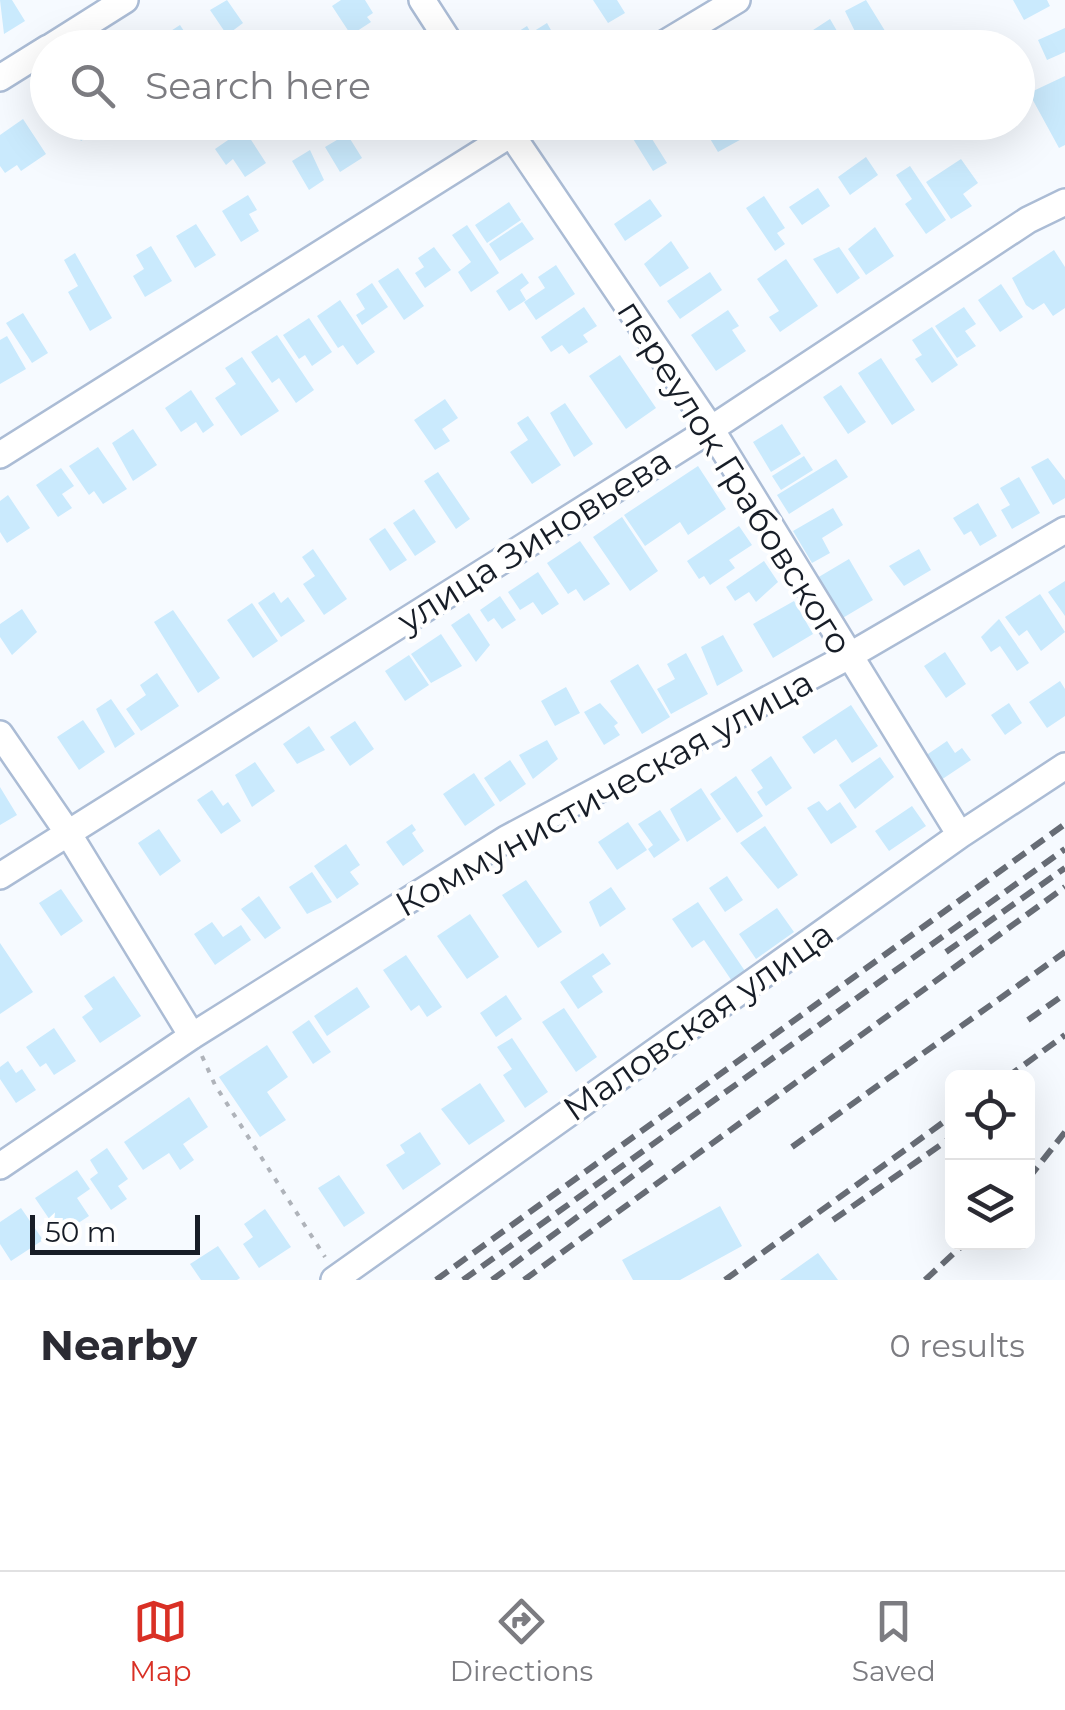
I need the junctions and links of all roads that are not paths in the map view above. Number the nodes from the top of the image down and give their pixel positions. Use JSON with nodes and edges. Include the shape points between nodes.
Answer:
{"nodes":[{"id":1,"x":125,"y":0,"type":"edge"},
{"id":2,"x":422,"y":0,"type":"edge"},
{"id":3,"x":737,"y":0,"type":"edge"},
{"id":4,"x":77,"y":30,"type":"edge"},
{"id":5,"x":442,"y":30,"type":"edge"},
{"id":6,"x":687,"y":30,"type":"edge"},
{"id":7,"x":30,"y":59,"type":"edge"},
{"id":8,"x":0,"y":78,"type":"edge"},
{"id":9,"x":493,"y":140,"type":"edge"},
{"id":10,"x":524,"y":140,"type":"edge"},
{"id":11,"x":1065,"y":202,"type":"edge"},
{"id":12,"x":711,"y":429,"type":"junction"},
{"id":13,"x":0,"y":455,"type":"edge"},
{"id":14,"x":1065,"y":530,"type":"edge"},
{"id":15,"x":849,"y":656,"type":"junction"},
{"id":16,"x":0,"y":734,"type":"edge"},
{"id":17,"x":1065,"y":766,"type":"edge"},
{"id":18,"x":68,"y":833,"type":"junction"},
{"id":19,"x":960,"y":835,"type":"junction"},
{"id":20,"x":0,"y":876,"type":"edge"},
{"id":21,"x":192,"y":1036,"type":"junction"},
{"id":22,"x":0,"y":1166,"type":"edge"},
{"id":23,"x":336,"y":1279,"type":"edge"}],
"edges":[{"from":1,"to":4,"type":"street"},
{"from":2,"to":5,"type":"street"},
{"from":3,"to":6,"type":"street"},
{"from":7,"to":8,"type":"street"},
{"from":9,"to":13,"type":"street"},
{"from":10,"to":12,"type":"street","name":"переулок Грабовского"},
{"from":11,"to":12,"type":"street","name":"улица Зиновьева"},
{"from":12,"to":15,"type":"street","name":"переулок Грабовского"},
{"from":12,"to":18,"type":"street","name":"улица Зиновьева"},
{"from":14,"to":15,"type":"street","name":"Коммунистическая улица"},
{"from":15,"to":19,"type":"street","name":"переулок Грабовского"},
{"from":15,"to":21,"type":"street","name":"Коммунистическая улица","via":[[506,840]]},
{"from":16,"to":18,"type":"street"},
{"from":17,"to":19,"type":"street","name":"Маловская улица"},
{"from":18,"to":20,"type":"street","name":"улица Зиновьева"},
{"from":18,"to":21,"type":"street"},
{"from":19,"to":23,"type":"street","name":"Маловская улица"},
{"from":21,"to":22,"type":"street","name":"Коммунистическая улица"}]}
